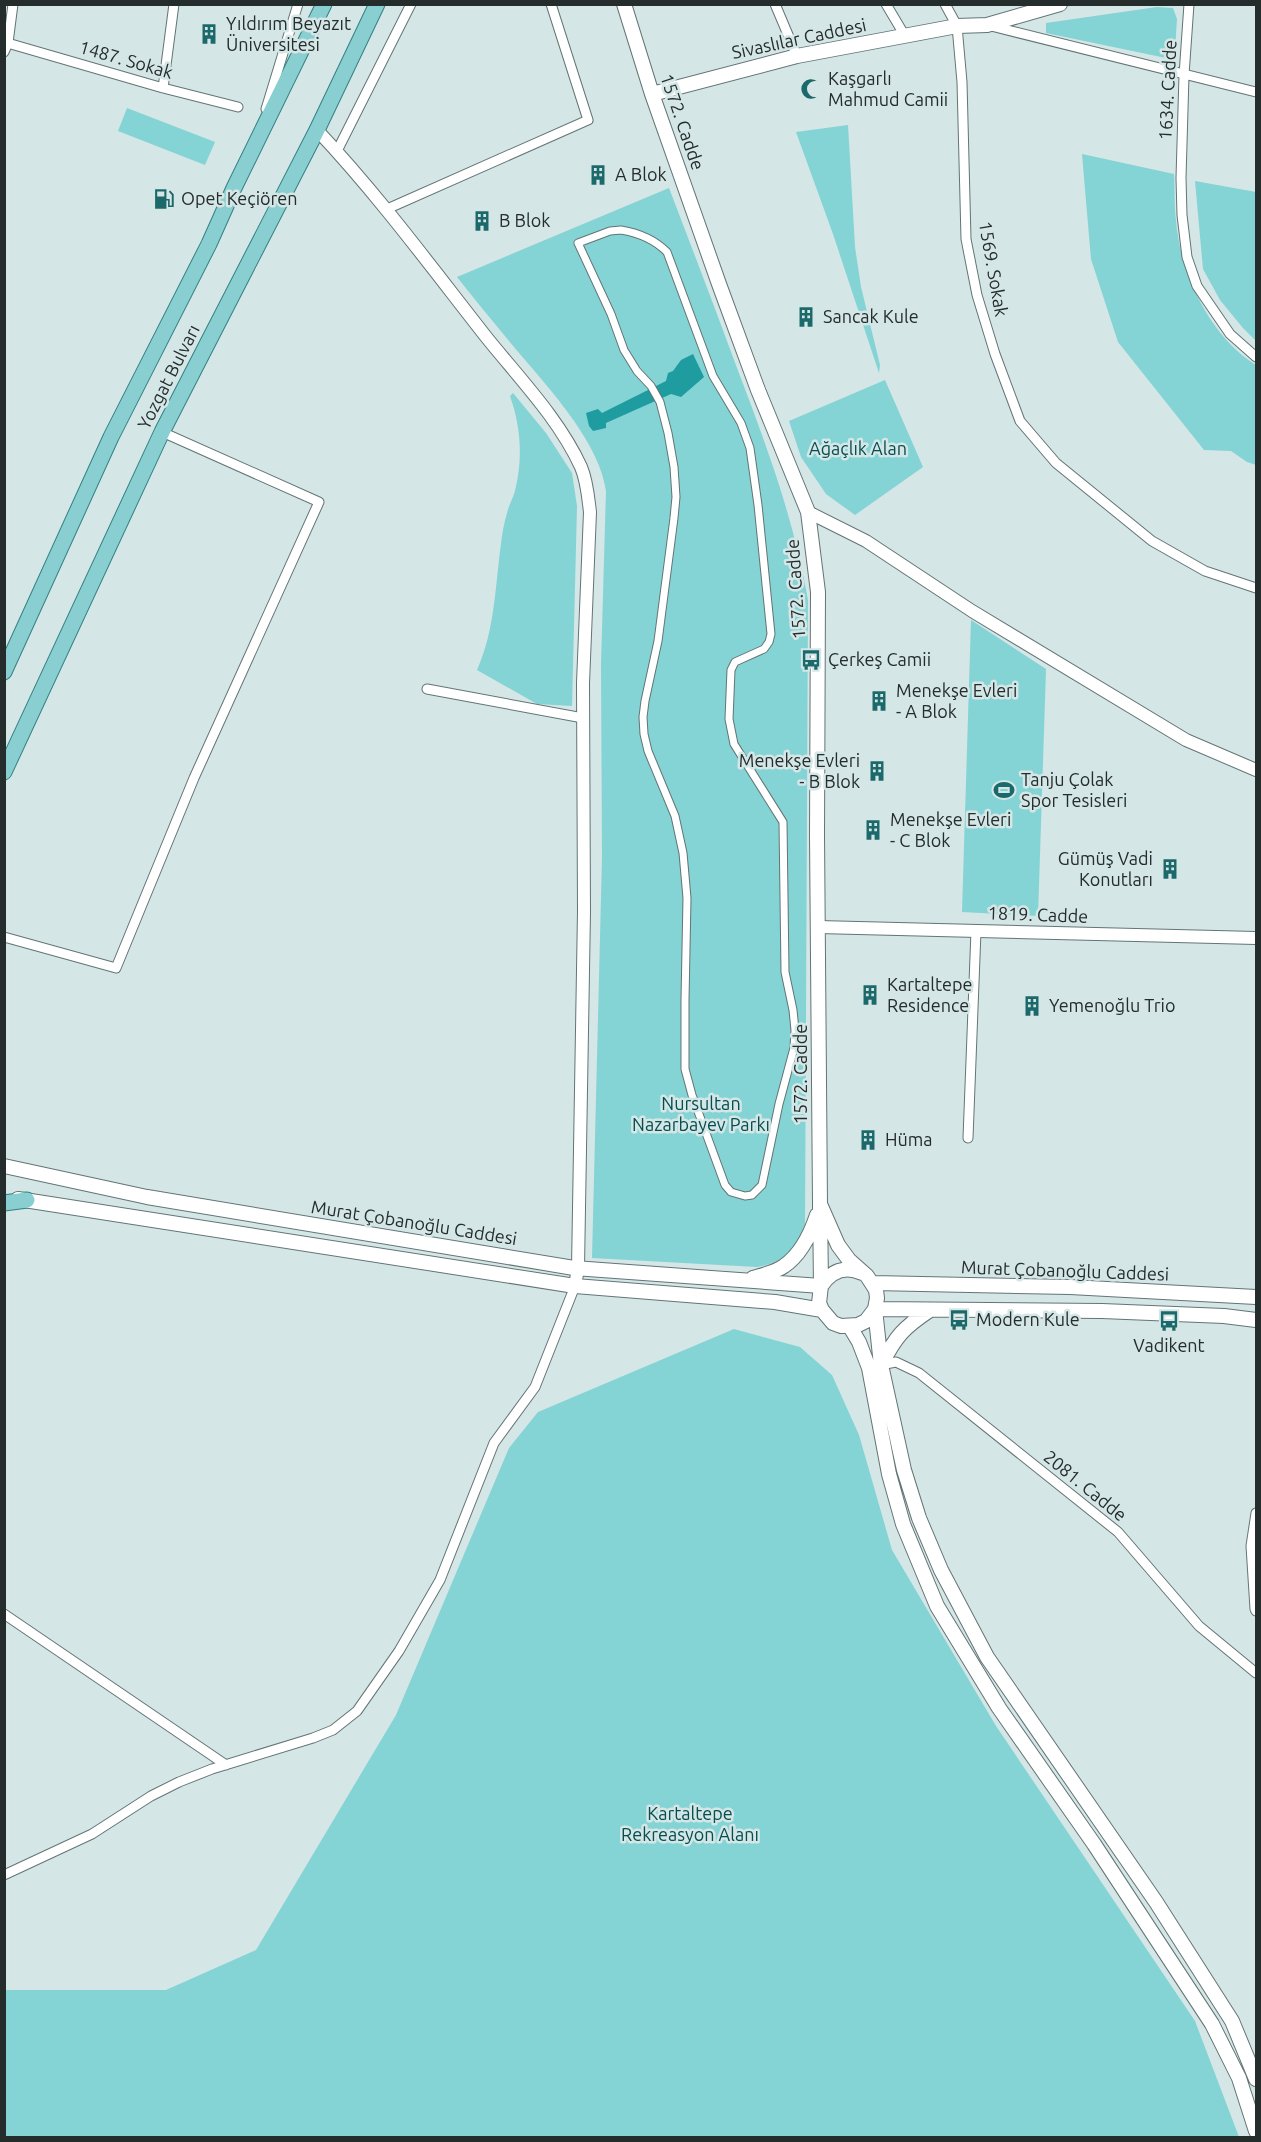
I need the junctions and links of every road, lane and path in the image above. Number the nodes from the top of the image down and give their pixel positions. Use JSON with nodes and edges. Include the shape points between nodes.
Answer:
{"nodes":[{"id":1,"x":13,"y":4,"type":"edge"},
{"id":2,"x":174,"y":4,"type":"edge"},
{"id":3,"x":298,"y":4,"type":"edge"},
{"id":4,"x":324,"y":4,"type":"edge"},
{"id":5,"x":377,"y":4,"type":"edge"},
{"id":6,"x":411,"y":4,"type":"edge"},
{"id":7,"x":551,"y":4,"type":"edge"},
{"id":8,"x":624,"y":4,"type":"edge"},
{"id":9,"x":775,"y":4,"type":"edge"},
{"id":10,"x":886,"y":4,"type":"edge"},
{"id":11,"x":945,"y":4,"type":"edge"},
{"id":12,"x":1060,"y":4,"type":"edge"},
{"id":13,"x":1189,"y":4,"type":"edge"},
{"id":14,"x":987,"y":25,"type":"junction"},
{"id":15,"x":957,"y":26,"type":"junction"},
{"id":16,"x":905,"y":36,"type":"junction"},
{"id":17,"x":6,"y":46,"type":"edge"},
{"id":18,"x":797,"y":56,"type":"junction"},
{"id":19,"x":1184,"y":75,"type":"junction"},
{"id":20,"x":163,"y":88,"type":"junction"},
{"id":21,"x":1257,"y":92,"type":"edge"},
{"id":22,"x":652,"y":94,"type":"junction"},
{"id":23,"x":238,"y":107,"type":"dead end"},
{"id":24,"x":317,"y":130,"type":"junction"},
{"id":25,"x":254,"y":149,"type":"junction"},
{"id":26,"x":337,"y":151,"type":"junction"},
{"id":27,"x":387,"y":209,"type":"junction"},
{"id":28,"x":1257,"y":357,"type":"edge"},
{"id":29,"x":651,"y":386,"type":"joint"},
{"id":30,"x":162,"y":432,"type":"junction"},
{"id":31,"x":808,"y":512,"type":"junction"},
{"id":32,"x":1257,"y":588,"type":"edge"},
{"id":33,"x":4,"y":672,"type":"edge"},
{"id":34,"x":427,"y":689,"type":"dead end"},
{"id":35,"x":583,"y":718,"type":"junction"},
{"id":36,"x":1257,"y":770,"type":"edge"},
{"id":37,"x":4,"y":772,"type":"edge"},
{"id":38,"x":818,"y":927,"type":"junction"},
{"id":39,"x":976,"y":931,"type":"junction"},
{"id":40,"x":4,"y":937,"type":"edge"},
{"id":41,"x":1257,"y":938,"type":"edge"},
{"id":42,"x":968,"y":1138,"type":"dead end"},
{"id":43,"x":4,"y":1166,"type":"edge"},
{"id":44,"x":4,"y":1196,"type":"edge"},
{"id":45,"x":27,"y":1200,"type":"junction"},
{"id":46,"x":4,"y":1203,"type":"edge"},
{"id":47,"x":820,"y":1204,"type":"junction"},
{"id":48,"x":578,"y":1268,"type":"junction"},
{"id":49,"x":746,"y":1280,"type":"junction"},
{"id":50,"x":870,"y":1280,"type":"junction"},
{"id":51,"x":575,"y":1286,"type":"junction"},
{"id":52,"x":821,"y":1287,"type":"junction"},
{"id":53,"x":1257,"y":1298,"type":"edge"},
{"id":54,"x":874,"y":1309,"type":"junction"},
{"id":55,"x":822,"y":1310,"type":"junction"},
{"id":56,"x":931,"y":1310,"type":"junction"},
{"id":57,"x":1257,"y":1320,"type":"edge"},
{"id":58,"x":850,"y":1327,"type":"junction"},
{"id":59,"x":875,"y":1366,"type":"junction"},
{"id":60,"x":1257,"y":1513,"type":"edge"},
{"id":61,"x":1257,"y":1611,"type":"edge"},
{"id":62,"x":4,"y":1614,"type":"edge"},
{"id":63,"x":1257,"y":1673,"type":"edge"},
{"id":64,"x":226,"y":1765,"type":"junction"},
{"id":65,"x":4,"y":1875,"type":"edge"},
{"id":66,"x":1257,"y":2079,"type":"edge"},
{"id":67,"x":1257,"y":2131,"type":"edge"}],
"edges":[{"from":1,"to":17,"type":"street"},
{"from":2,"to":20,"type":"street"},
{"from":3,"to":25,"type":"street"},
{"from":4,"to":25,"type":"main road","name":"Yozgat Bulvarı"},
{"from":5,"to":24,"type":"main road","name":"Yozgat Bulvarı"},
{"from":6,"to":26,"type":"street"},
{"from":7,"to":27,"type":"street","via":[[588,120]]},
{"from":8,"to":22,"type":"main road","name":"1572. Cadde"},
{"from":9,"to":18,"type":"street"},
{"from":10,"to":16,"type":"street"},
{"from":11,"to":15,"type":"street"},
{"from":12,"to":14,"type":"main road","name":"Sivaslılar Caddesi"},
{"from":13,"to":19,"type":"street","name":"1634. Cadde"},
{"from":14,"to":15,"type":"main road","name":"Sivaslılar Caddesi"},
{"from":14,"to":19,"type":"street"},
{"from":15,"to":16,"type":"main road","name":"Sivaslılar Caddesi"},
{"from":15,"to":32,"type":"street","name":"1569. Sokak","via":[[966,239],[977,295],[1020,421],[1056,463],[1152,541],[1205,571]]},
{"from":16,"to":18,"type":"main road","name":"Sivaslılar Caddesi"},
{"from":17,"to":20,"type":"street","name":"1487. Sokak"},
{"from":18,"to":22,"type":"main road","name":"Sivaslılar Caddesi"},
{"from":19,"to":21,"type":"street"},
{"from":19,"to":28,"type":"street","name":"1634. Cadde","via":[[1181,178],[1187,257],[1197,286],[1230,334]]},
{"from":20,"to":23,"type":"street","name":"1487. Sokak"},
{"from":22,"to":31,"type":"main road","name":"1572. Cadde","via":[[758,390]]},
{"from":24,"to":26,"type":"street"},
{"from":24,"to":30,"type":"main road","name":"Yozgat Bulvarı"},
{"from":25,"to":33,"type":"main road","name":"Yozgat Bulvarı","via":[[111,437]]},
{"from":26,"to":27,"type":"street"},
{"from":27,"to":35,"type":"street","via":[[545,410],[581,469],[590,512]]},
{"from":29,"to":29,"type":"street","via":[[624,350],[578,243],[591,237],[609,231],[637,233],[667,252],[713,376],[745,433],[752,461],[771,634],[764,649],[735,662],[731,670],[729,718],[734,744],[783,822],[785,972],[795,1030],[766,1177],[758,1192],[745,1196],[724,1185],[685,1069],[687,898],[683,853],[675,816],[644,734],[644,709],[658,641],[676,497],[670,444],[660,402]]},
{"from":30,"to":37,"type":"main road","name":"Yozgat Bulvarı"},
{"from":30,"to":40,"type":"street","via":[[319,502],[194,778],[116,968]]},
{"from":31,"to":36,"type":"street","via":[[866,541],[972,611],[1186,740]]},
{"from":31,"to":38,"type":"main road","name":"1572. Cadde","via":[[818,592]]},
{"from":34,"to":35,"type":"street"},
{"from":35,"to":48,"type":"street"},
{"from":38,"to":39,"type":"street","name":"1819. Cadde"},
{"from":38,"to":47,"type":"main road","name":"1572. Cadde"},
{"from":39,"to":41,"type":"street","name":"1819. Cadde"},
{"from":39,"to":42,"type":"street"},
{"from":43,"to":48,"type":"main road","name":"Murat Çobanoğlu Caddesi","via":[[147,1197]]},
{"from":44,"to":45,"type":"main road","name":"Murat Çobanoğlu Caddesi"},
{"from":45,"to":46,"type":"main road"},
{"from":45,"to":51,"type":"main road","name":"Murat Çobanoğlu Caddesi"},
{"from":47,"to":49,"type":"main road","via":[[798,1252],[784,1267]]},
{"from":47,"to":50,"type":"main road","via":[[838,1245]]},
{"from":47,"to":52,"type":"main road","name":"1572. Cadde"},
{"from":48,"to":49,"type":"main road","name":"Murat Çobanoğlu Caddesi"},
{"from":48,"to":51,"type":"street"},
{"from":49,"to":52,"type":"main road","name":"Murat Çobanoğlu Caddesi"},
{"from":50,"to":52,"type":"main road","via":[[859,1271],[841,1269]]},
{"from":50,"to":53,"type":"main road","name":"Murat Çobanoğlu Caddesi"},
{"from":50,"to":54,"type":"main road","via":[[877,1298]]},
{"from":51,"to":55,"type":"main road","name":"Murat Çobanoğlu Caddesi","via":[[775,1302]]},
{"from":51,"to":64,"type":"street","via":[[535,1387],[494,1443],[440,1580],[383,1676],[357,1711],[333,1730]]},
{"from":52,"to":55,"type":"main road"},
{"from":54,"to":56,"type":"main road"},
{"from":54,"to":58,"type":"main road","via":[[866,1321]]},
{"from":54,"to":59,"type":"main road"},
{"from":55,"to":58,"type":"main road","via":[[833,1323]]},
{"from":56,"to":57,"type":"main road","via":[[1134,1312]]},
{"from":56,"to":59,"type":"main road","via":[[894,1340]]},
{"from":58,"to":59,"type":"main road"},
{"from":59,"to":63,"type":"street","name":"2081. Cadde","via":[[896,1362],[919,1373],[1118,1532],[1199,1626]]},
{"from":59,"to":66,"type":"main road","via":[[919,1518],[964,1616],[987,1657],[1156,1902],[1232,2021]]},
{"from":59,"to":67,"type":"main road","via":[[889,1474],[900,1514],[937,1605],[999,1707],[1212,2024],[1239,2078]]},
{"from":60,"to":61,"type":"street","via":[[1251,1546]]},
{"from":62,"to":64,"type":"street"},
{"from":64,"to":65,"type":"street","via":[[178,1782],[92,1834]]}]}
